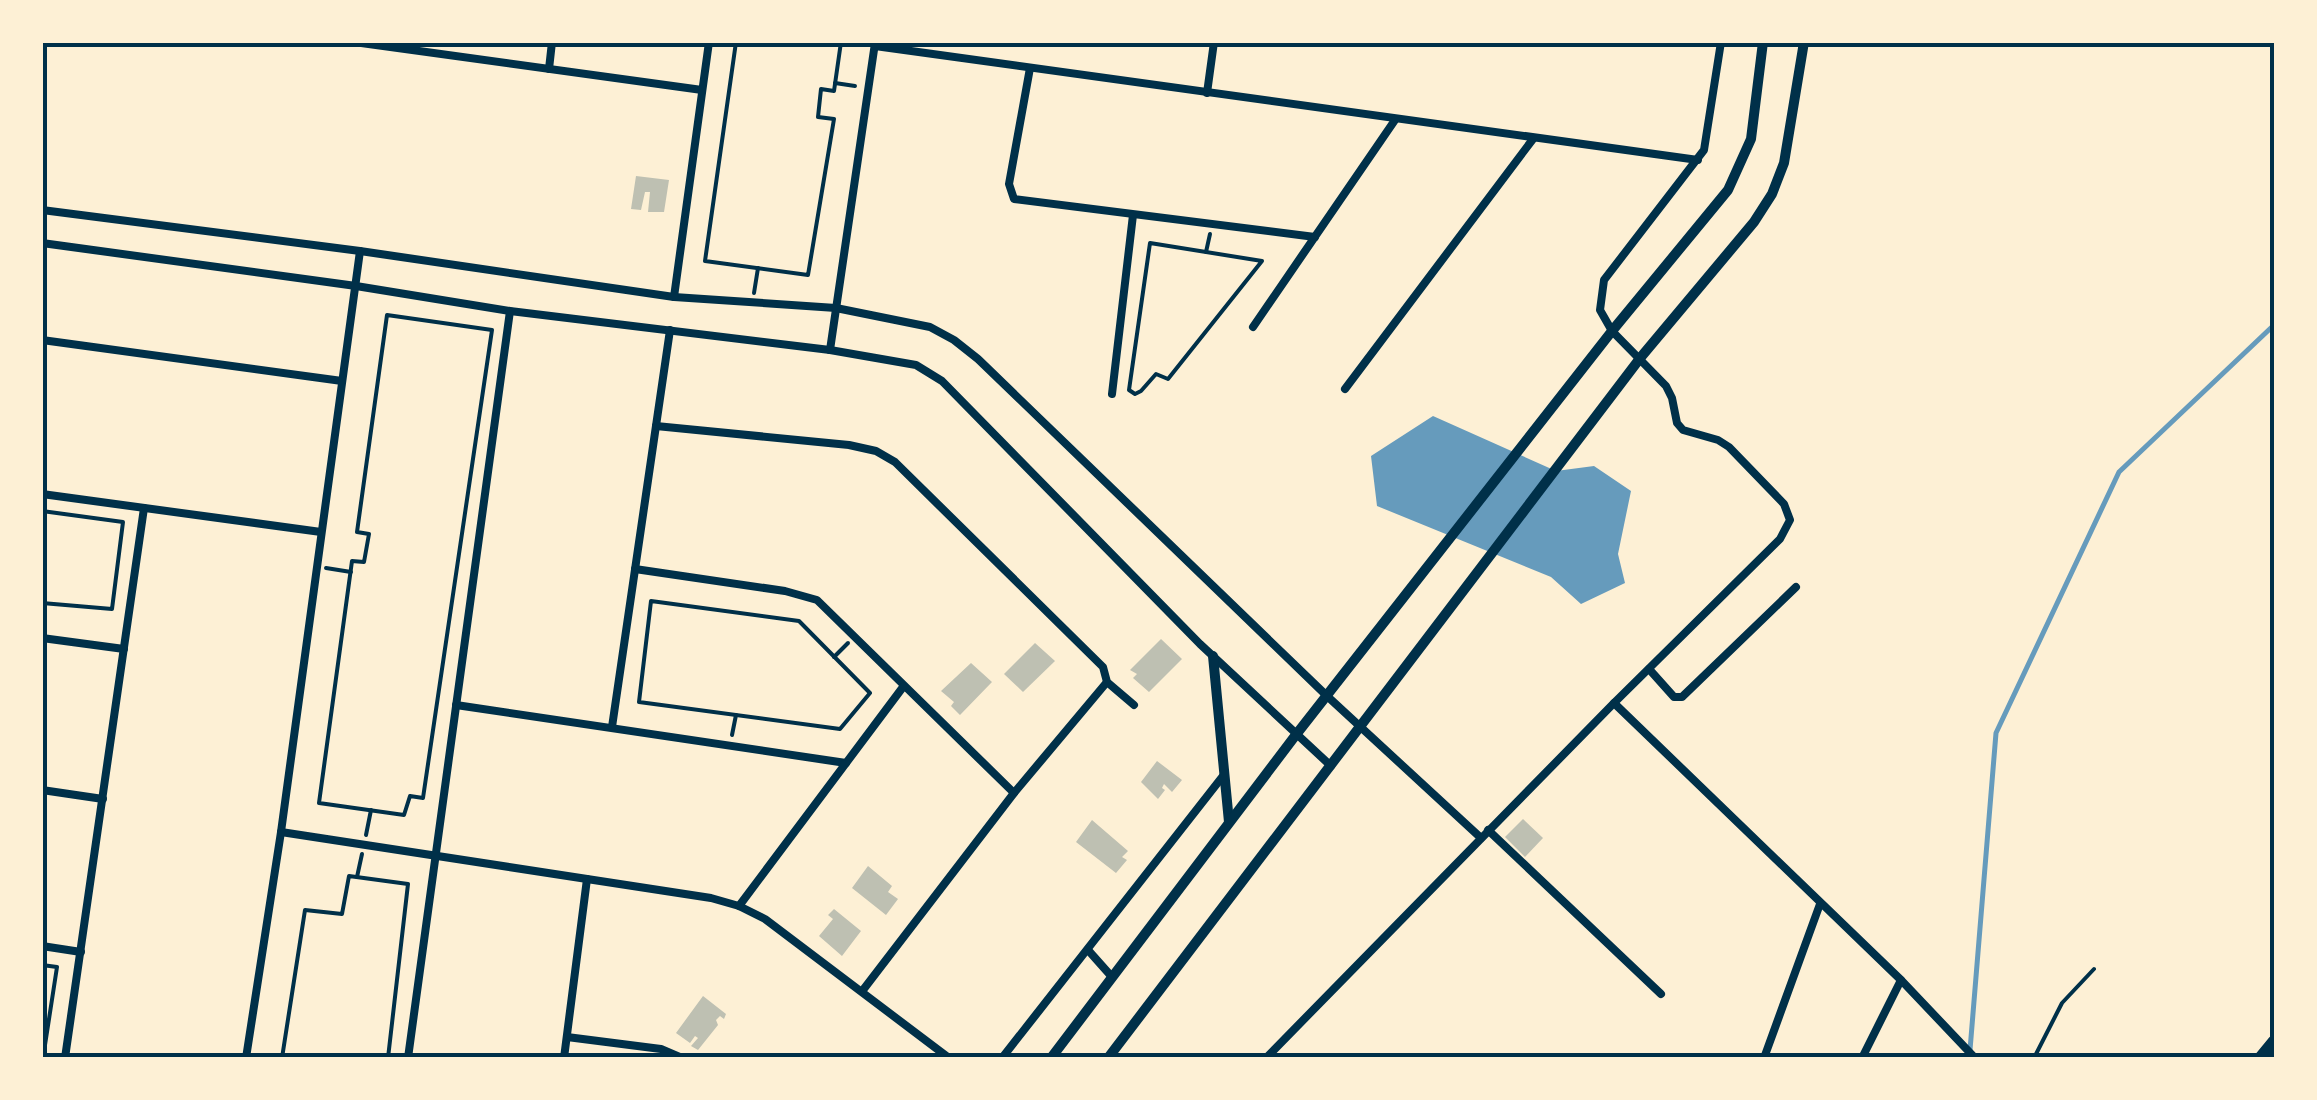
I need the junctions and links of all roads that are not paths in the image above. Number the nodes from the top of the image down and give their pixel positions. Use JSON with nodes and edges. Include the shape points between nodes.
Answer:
{"nodes":[{"id":1,"x":354,"y":42,"type":"edge"},
{"id":2,"x":552,"y":42,"type":"edge"},
{"id":3,"x":709,"y":42,"type":"edge"},
{"id":4,"x":1214,"y":42,"type":"edge"},
{"id":5,"x":1721,"y":42,"type":"edge"},
{"id":6,"x":1763,"y":42,"type":"edge"},
{"id":7,"x":1804,"y":42,"type":"edge"},
{"id":8,"x":875,"y":44,"type":"edge"},
{"id":9,"x":1030,"y":68,"type":"junction"},
{"id":10,"x":548,"y":69,"type":"junction"},
{"id":11,"x":702,"y":90,"type":"junction"},
{"id":12,"x":1207,"y":93,"type":"junction"},
{"id":13,"x":1395,"y":120,"type":"junction"},
{"id":14,"x":1533,"y":139,"type":"junction"},
{"id":15,"x":1698,"y":160,"type":"junction"},
{"id":16,"x":42,"y":210,"type":"edge"},
{"id":17,"x":1134,"y":215,"type":"junction"},
{"id":18,"x":1315,"y":237,"type":"junction"},
{"id":19,"x":42,"y":243,"type":"edge"},
{"id":20,"x":360,"y":251,"type":"junction"},
{"id":21,"x":356,"y":286,"type":"junction"},
{"id":22,"x":674,"y":298,"type":"junction"},
{"id":23,"x":836,"y":308,"type":"junction"},
{"id":24,"x":510,"y":311,"type":"junction"},
{"id":25,"x":1254,"y":327,"type":"dead end"},
{"id":26,"x":670,"y":330,"type":"junction"},
{"id":27,"x":1612,"y":332,"type":"junction"},
{"id":28,"x":42,"y":340,"type":"edge"},
{"id":29,"x":830,"y":350,"type":"junction"},
{"id":30,"x":1641,"y":358,"type":"junction"},
{"id":31,"x":342,"y":382,"type":"junction"},
{"id":32,"x":1345,"y":389,"type":"dead end"},
{"id":33,"x":1112,"y":394,"type":"dead end"},
{"id":34,"x":656,"y":426,"type":"junction"},
{"id":35,"x":42,"y":494,"type":"edge"},
{"id":36,"x":144,"y":508,"type":"junction"},
{"id":37,"x":320,"y":532,"type":"junction"},
{"id":38,"x":635,"y":570,"type":"junction"},
{"id":39,"x":1796,"y":587,"type":"dead end"},
{"id":40,"x":42,"y":638,"type":"edge"},
{"id":41,"x":124,"y":649,"type":"junction"},
{"id":42,"x":1213,"y":656,"type":"junction"},
{"id":43,"x":1649,"y":669,"type":"junction"},
{"id":44,"x":1107,"y":682,"type":"junction"},
{"id":45,"x":903,"y":687,"type":"junction"},
{"id":46,"x":1327,"y":696,"type":"junction"},
{"id":47,"x":1614,"y":703,"type":"junction"},
{"id":48,"x":1134,"y":704,"type":"dead end"},
{"id":49,"x":456,"y":705,"type":"junction"},
{"id":50,"x":612,"y":727,"type":"junction"},
{"id":51,"x":1361,"y":727,"type":"junction"},
{"id":52,"x":1295,"y":736,"type":"junction"},
{"id":53,"x":846,"y":763,"type":"junction"},
{"id":54,"x":1331,"y":766,"type":"junction"},
{"id":55,"x":1223,"y":776,"type":"junction"},
{"id":56,"x":42,"y":790,"type":"edge"},
{"id":57,"x":1014,"y":794,"type":"junction"},
{"id":58,"x":102,"y":799,"type":"junction"},
{"id":59,"x":1229,"y":822,"type":"junction"},
{"id":60,"x":1488,"y":830,"type":"junction"},
{"id":61,"x":280,"y":832,"type":"junction"},
{"id":62,"x":1481,"y":838,"type":"junction"},
{"id":63,"x":436,"y":856,"type":"junction"},
{"id":64,"x":587,"y":879,"type":"junction"},
{"id":65,"x":1820,"y":904,"type":"junction"},
{"id":66,"x":739,"y":906,"type":"junction"},
{"id":67,"x":42,"y":946,"type":"edge"},
{"id":68,"x":1088,"y":950,"type":"junction"},
{"id":69,"x":81,"y":952,"type":"junction"},
{"id":70,"x":2094,"y":969,"type":"dead end"},
{"id":71,"x":1112,"y":976,"type":"junction"},
{"id":72,"x":1901,"y":980,"type":"junction"},
{"id":73,"x":863,"y":990,"type":"junction"},
{"id":74,"x":1661,"y":994,"type":"dead end"},
{"id":75,"x":567,"y":1036,"type":"junction"},
{"id":76,"x":2274,"y":1042,"type":"edge"},
{"id":77,"x":65,"y":1058,"type":"edge"},
{"id":78,"x":246,"y":1058,"type":"edge"},
{"id":79,"x":408,"y":1058,"type":"edge"},
{"id":80,"x":564,"y":1058,"type":"edge"},
{"id":81,"x":682,"y":1058,"type":"edge"},
{"id":82,"x":950,"y":1058,"type":"edge"},
{"id":83,"x":1002,"y":1058,"type":"edge"},
{"id":84,"x":1051,"y":1058,"type":"edge"},
{"id":85,"x":1108,"y":1058,"type":"edge"},
{"id":86,"x":1266,"y":1058,"type":"edge"},
{"id":87,"x":1764,"y":1058,"type":"edge"},
{"id":88,"x":1862,"y":1058,"type":"edge"},
{"id":89,"x":1975,"y":1058,"type":"edge"},
{"id":90,"x":2034,"y":1058,"type":"edge"},
{"id":91,"x":2260,"y":1058,"type":"edge"}],
"edges":[{"from":1,"to":10,"type":"street"},
{"from":2,"to":10,"type":"street"},
{"from":3,"to":11,"type":"street"},
{"from":4,"to":12,"type":"street"},
{"from":5,"to":15,"type":"street","via":[[1708,136]]},
{"from":6,"to":27,"type":"street","via":[[1742,166]]},
{"from":7,"to":30,"type":"street","via":[[1787,148],[1772,194]]},
{"from":8,"to":9,"type":"street"},
{"from":8,"to":23,"type":"street"},
{"from":9,"to":12,"type":"street"},
{"from":9,"to":17,"type":"street","via":[[1010,194]]},
{"from":10,"to":11,"type":"street"},
{"from":11,"to":22,"type":"street"},
{"from":12,"to":13,"type":"street"},
{"from":13,"to":14,"type":"street"},
{"from":13,"to":18,"type":"street"},
{"from":14,"to":15,"type":"street"},
{"from":14,"to":32,"type":"street"},
{"from":15,"to":27,"type":"street","via":[[1601,285],[1600,310]]},
{"from":16,"to":20,"type":"street"},
{"from":17,"to":18,"type":"street"},
{"from":17,"to":33,"type":"street"},
{"from":18,"to":25,"type":"street"},
{"from":19,"to":21,"type":"street"},
{"from":20,"to":21,"type":"street"},
{"from":20,"to":22,"type":"street"},
{"from":21,"to":24,"type":"street"},
{"from":21,"to":31,"type":"street"},
{"from":22,"to":23,"type":"street"},
{"from":23,"to":29,"type":"street"},
{"from":23,"to":46,"type":"street","via":[[930,327],[954,340]]},
{"from":24,"to":26,"type":"street"},
{"from":24,"to":49,"type":"street"},
{"from":26,"to":29,"type":"street"},
{"from":26,"to":34,"type":"street"},
{"from":27,"to":30,"type":"street"},
{"from":27,"to":46,"type":"street"},
{"from":28,"to":31,"type":"street"},
{"from":29,"to":42,"type":"street","via":[[916,365],[942,381]]},
{"from":30,"to":43,"type":"street","via":[[1666,386],[1677,423],[1729,448],[1784,504],[1790,520],[1780,539]]},
{"from":30,"to":51,"type":"street"},
{"from":31,"to":37,"type":"street"},
{"from":34,"to":38,"type":"street"},
{"from":34,"to":44,"type":"street","via":[[850,445],[885,456],[1103,667]]},
{"from":35,"to":36,"type":"street"},
{"from":36,"to":37,"type":"street"},
{"from":36,"to":41,"type":"street"},
{"from":37,"to":61,"type":"street"},
{"from":38,"to":45,"type":"street","via":[[817,600]]},
{"from":38,"to":50,"type":"street"},
{"from":39,"to":43,"type":"street","via":[[1682,697]]},
{"from":40,"to":41,"type":"street"},
{"from":41,"to":58,"type":"street"},
{"from":42,"to":52,"type":"street"},
{"from":42,"to":55,"type":"street"},
{"from":43,"to":47,"type":"street"},
{"from":44,"to":48,"type":"street"},
{"from":44,"to":57,"type":"street"},
{"from":45,"to":53,"type":"street"},
{"from":45,"to":57,"type":"street"},
{"from":46,"to":51,"type":"street"},
{"from":46,"to":52,"type":"street"},
{"from":47,"to":60,"type":"street"},
{"from":47,"to":65,"type":"street"},
{"from":49,"to":50,"type":"street"},
{"from":49,"to":63,"type":"street"},
{"from":50,"to":53,"type":"street"},
{"from":51,"to":54,"type":"street"},
{"from":51,"to":62,"type":"street"},
{"from":52,"to":54,"type":"street"},
{"from":52,"to":59,"type":"street"},
{"from":53,"to":66,"type":"street"},
{"from":54,"to":85,"type":"street"},
{"from":55,"to":59,"type":"street"},
{"from":55,"to":68,"type":"street"},
{"from":56,"to":58,"type":"street"},
{"from":57,"to":73,"type":"street"},
{"from":58,"to":69,"type":"street"},
{"from":59,"to":71,"type":"street"},
{"from":60,"to":62,"type":"street"},
{"from":60,"to":74,"type":"street"},
{"from":61,"to":63,"type":"street"},
{"from":61,"to":78,"type":"street"},
{"from":62,"to":86,"type":"street"},
{"from":63,"to":64,"type":"street"},
{"from":63,"to":79,"type":"street"},
{"from":64,"to":66,"type":"street"},
{"from":64,"to":75,"type":"street"},
{"from":65,"to":72,"type":"street"},
{"from":65,"to":87,"type":"street"},
{"from":66,"to":73,"type":"street"},
{"from":67,"to":69,"type":"street"},
{"from":68,"to":71,"type":"street"},
{"from":68,"to":83,"type":"street"},
{"from":69,"to":77,"type":"street"},
{"from":70,"to":90,"type":"lane","via":[[2062,1004]]},
{"from":71,"to":84,"type":"street"},
{"from":72,"to":88,"type":"street"},
{"from":72,"to":89,"type":"street"},
{"from":73,"to":82,"type":"street"},
{"from":75,"to":80,"type":"street"},
{"from":75,"to":81,"type":"street"},
{"from":76,"to":91,"type":"main road"}]}
